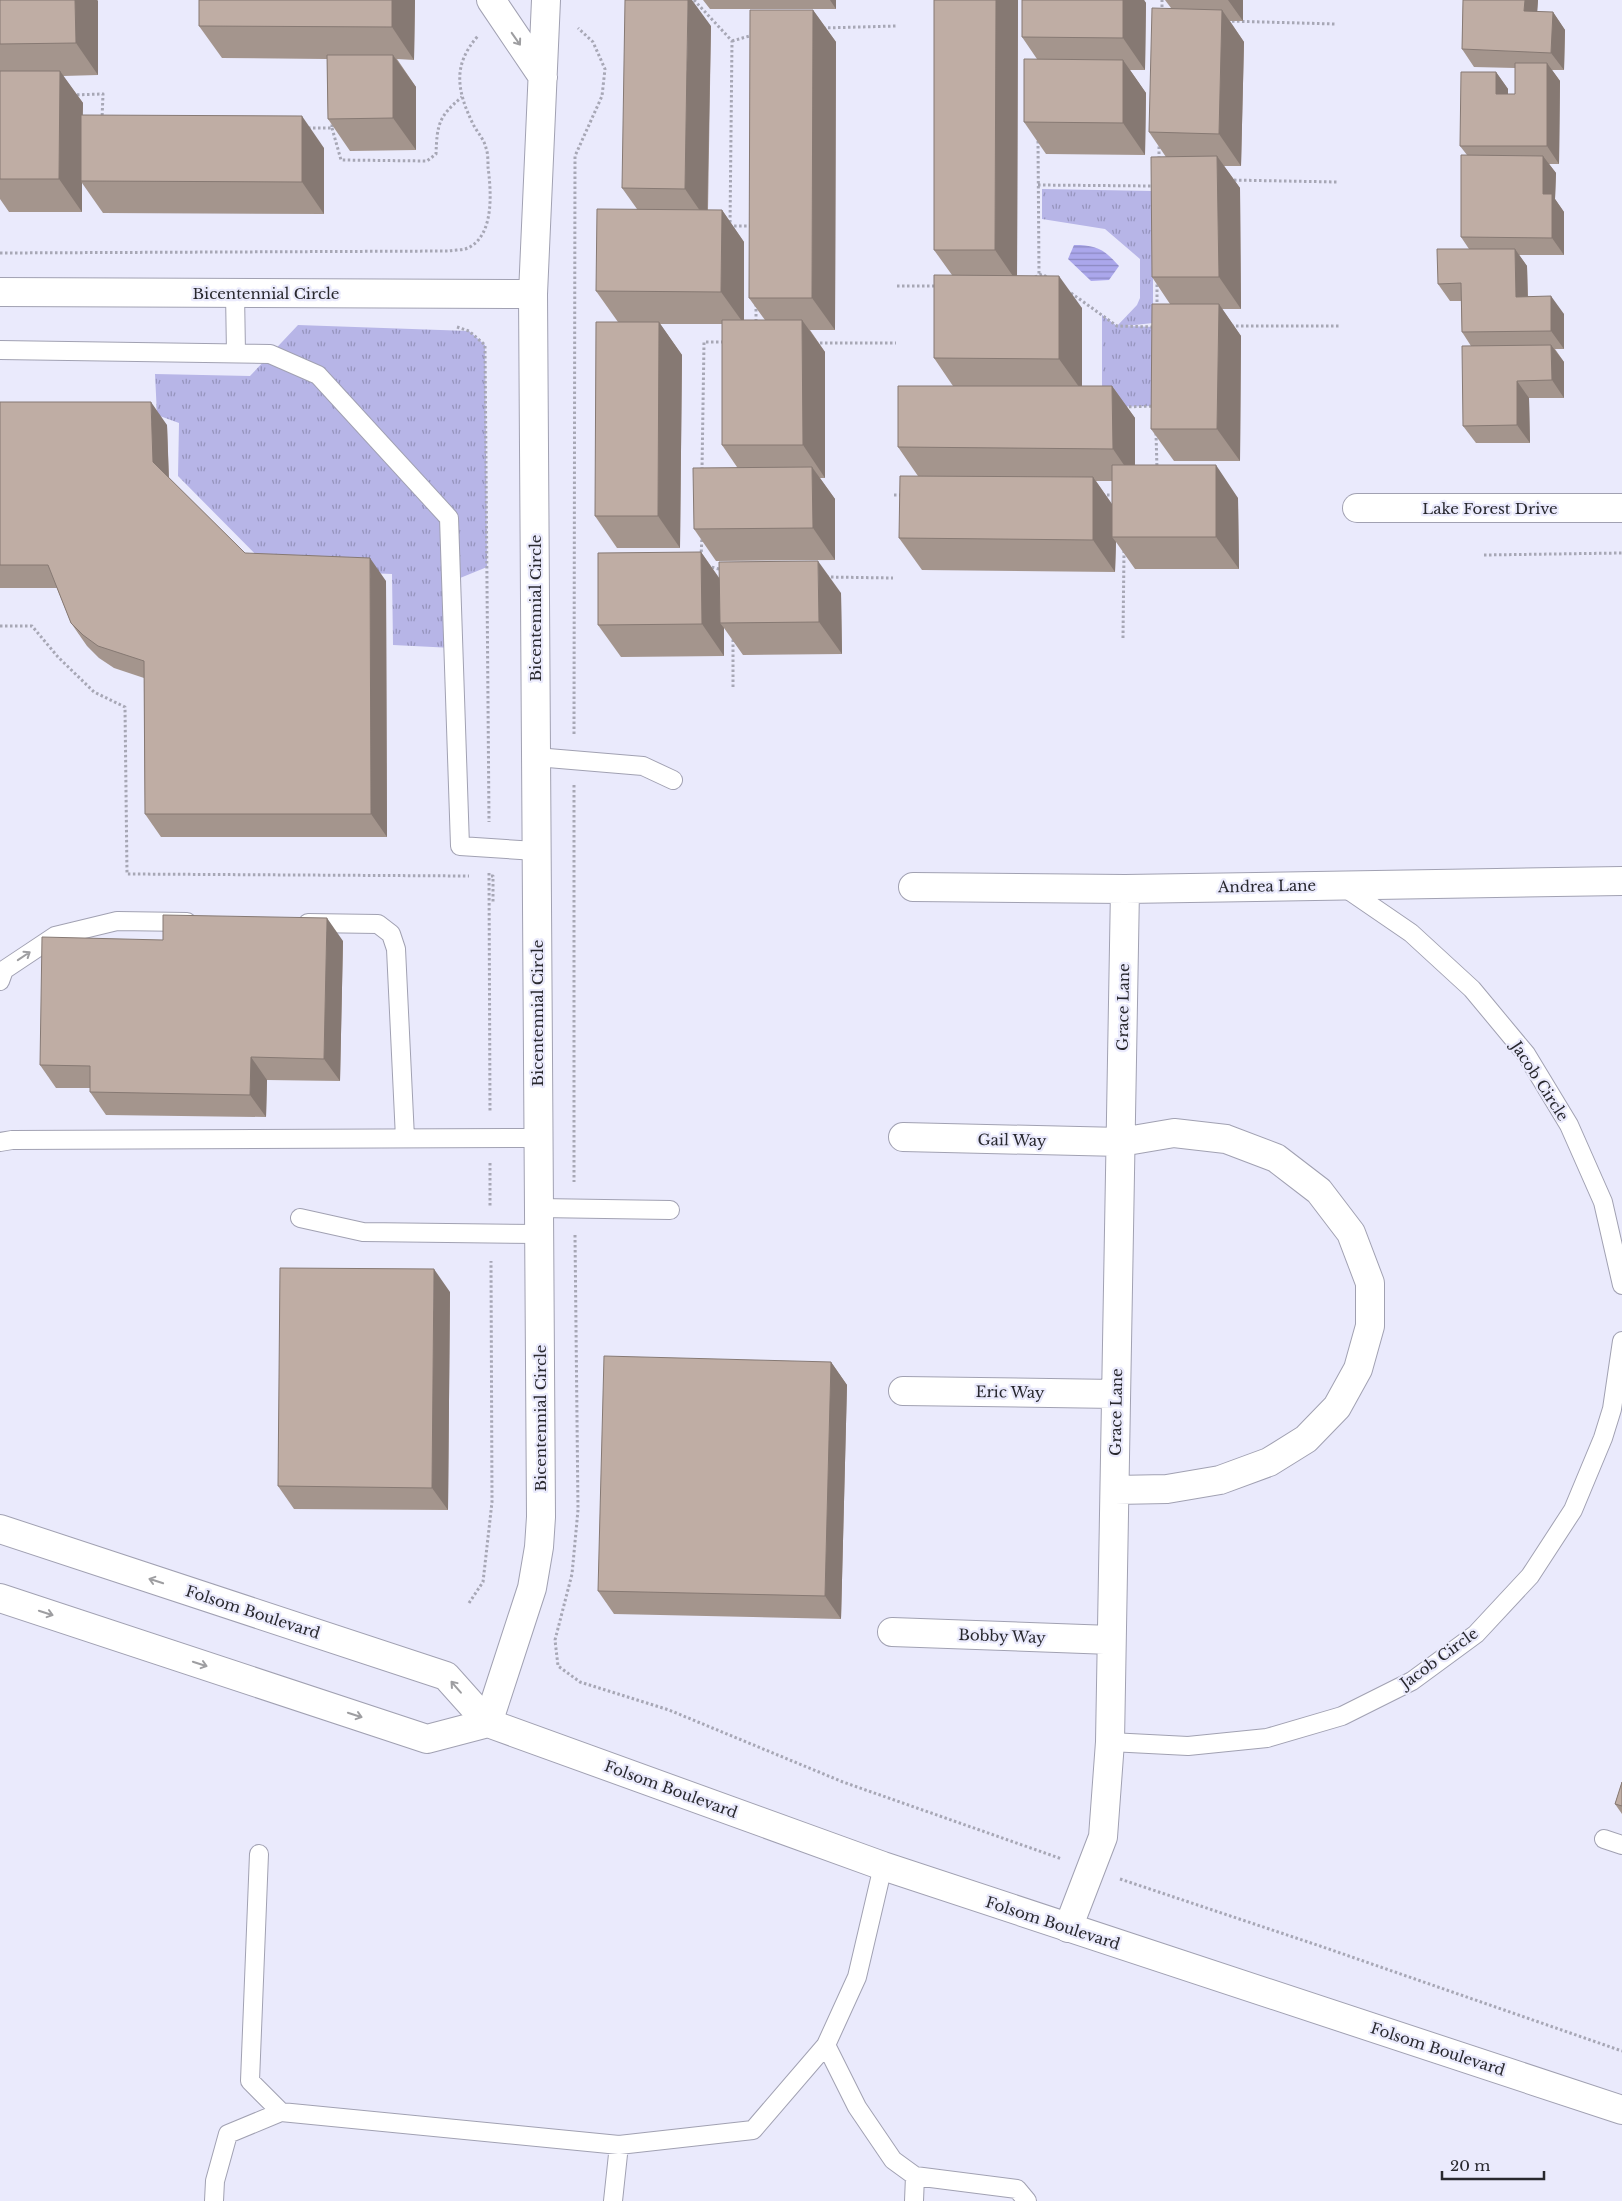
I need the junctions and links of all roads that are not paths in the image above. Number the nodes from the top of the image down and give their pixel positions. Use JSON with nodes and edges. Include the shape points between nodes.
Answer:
{"nodes":[{"id":1,"x":546,"y":6,"type":"edge"},
{"id":2,"x":497,"y":10,"type":"edge"},
{"id":3,"x":543,"y":77,"type":"junction"},
{"id":4,"x":0,"y":292,"type":"edge"},
{"id":5,"x":235,"y":293,"type":"junction"},
{"id":6,"x":532,"y":294,"type":"junction"},
{"id":7,"x":0,"y":350,"type":"edge"},
{"id":8,"x":236,"y":353,"type":"junction"},
{"id":9,"x":1357,"y":508,"type":"dead end"},
{"id":10,"x":1622,"y":508,"type":"edge"},
{"id":11,"x":536,"y":757,"type":"junction"},
{"id":12,"x":673,"y":780,"type":"dead end"},
{"id":13,"x":536,"y":851,"type":"junction"},
{"id":14,"x":1622,"y":881,"type":"edge"},
{"id":15,"x":1341,"y":885,"type":"junction"},
{"id":16,"x":913,"y":887,"type":"dead end"},
{"id":17,"x":1125,"y":889,"type":"junction"},
{"id":18,"x":204,"y":922,"type":"edge"},
{"id":19,"x":291,"y":923,"type":"edge"},
{"id":20,"x":0,"y":981,"type":"edge"},
{"id":21,"x":903,"y":1137,"type":"dead end"},
{"id":22,"x":405,"y":1138,"type":"junction"},
{"id":23,"x":538,"y":1138,"type":"junction"},
{"id":24,"x":0,"y":1142,"type":"edge"},
{"id":25,"x":1121,"y":1142,"type":"junction"},
{"id":26,"x":670,"y":1210,"type":"dead end"},
{"id":27,"x":300,"y":1218,"type":"dead end"},
{"id":28,"x":539,"y":1221,"type":"junction"},
{"id":29,"x":1618,"y":1251,"type":"edge"},
{"id":30,"x":1622,"y":1286,"type":"edge"},
{"id":31,"x":1622,"y":1341,"type":"edge"},
{"id":32,"x":903,"y":1391,"type":"dead end"},
{"id":33,"x":1116,"y":1394,"type":"junction"},
{"id":34,"x":1114,"y":1490,"type":"junction"},
{"id":35,"x":0,"y":1530,"type":"edge"},
{"id":36,"x":0,"y":1598,"type":"edge"},
{"id":37,"x":892,"y":1632,"type":"dead end"},
{"id":38,"x":1111,"y":1640,"type":"junction"},
{"id":39,"x":488,"y":1724,"type":"junction"},
{"id":40,"x":1110,"y":1742,"type":"junction"},
{"id":41,"x":1604,"y":1838,"type":"dead end"},
{"id":42,"x":1622,"y":1845,"type":"edge"},
{"id":43,"x":259,"y":1854,"type":"dead end"},
{"id":44,"x":883,"y":1866,"type":"junction"},
{"id":45,"x":1068,"y":1928,"type":"junction"},
{"id":46,"x":826,"y":2045,"type":"junction"},
{"id":47,"x":1622,"y":2110,"type":"edge"},
{"id":48,"x":281,"y":2112,"type":"junction"},
{"id":49,"x":619,"y":2145,"type":"junction"},
{"id":50,"x":915,"y":2176,"type":"junction"},
{"id":51,"x":214,"y":2201,"type":"edge"},
{"id":52,"x":613,"y":2201,"type":"edge"},
{"id":53,"x":914,"y":2201,"type":"edge"},
{"id":54,"x":1027,"y":2201,"type":"edge"}],
"edges":[{"from":1,"to":3,"type":"street","name":"Bicentennial Circle"},
{"from":2,"to":3,"type":"street","one_way":true},
{"from":3,"to":6,"type":"street","name":"Bicentennial Circle"},
{"from":4,"to":5,"type":"street","name":"Bicentennial Circle"},
{"from":5,"to":6,"type":"street","name":"Bicentennial Circle"},
{"from":5,"to":8,"type":"lane"},
{"from":6,"to":11,"type":"street","name":"Bicentennial Circle"},
{"from":7,"to":8,"type":"lane"},
{"from":8,"to":13,"type":"lane","via":[[270,354],[318,375],[449,518],[460,846]]},
{"from":9,"to":10,"type":"street","name":"Lake Forest Drive"},
{"from":11,"to":12,"type":"lane","via":[[643,766]]},
{"from":11,"to":13,"type":"street","name":"Bicentennial Circle"},
{"from":13,"to":23,"type":"street","name":"Bicentennial Circle"},
{"from":14,"to":15,"type":"street","name":"Andrea Lane"},
{"from":15,"to":17,"type":"street","name":"Andrea Lane"},
{"from":15,"to":29,"type":"lane","name":"Jacob Circle","via":[[1411,933],[1472,989],[1526,1054],[1569,1125],[1603,1202]]},
{"from":16,"to":17,"type":"street","name":"Andrea Lane"},
{"from":17,"to":25,"type":"street","name":"Grace Lane"},
{"from":20,"to":18,"type":"lane","one_way":true,"via":[[4,970],[55,936],[117,921]]},
{"from":19,"to":22,"type":"lane","via":[[378,924],[391,934],[396,949]]},
{"from":21,"to":25,"type":"street","name":"Gail Way"},
{"from":22,"to":23,"type":"lane"},
{"from":22,"to":24,"type":"lane"},
{"from":23,"to":28,"type":"street","name":"Bicentennial Circle"},
{"from":25,"to":33,"type":"street","name":"Grace Lane"},
{"from":25,"to":34,"type":"street","name":"Gail Way","via":[[1174,1133],[1226,1139],[1276,1158],[1318,1191],[1351,1233],[1370,1282],[1370,1326],[1358,1369],[1337,1407],[1306,1439],[1269,1462],[1220,1480],[1167,1489]]},
{"from":26,"to":28,"type":"lane","via":[[575,1208]]},
{"from":27,"to":28,"type":"lane","via":[[363,1232],[490,1234]]},
{"from":28,"to":39,"type":"street","name":"Bicentennial Circle","via":[[539,1548],[532,1588]]},
{"from":29,"to":30,"type":"lane","name":"Jacob Circle"},
{"from":31,"to":40,"type":"lane","name":"Jacob Circle","via":[[1612,1409],[1573,1510],[1530,1576],[1476,1634],[1412,1681],[1333,1719],[1267,1738],[1188,1746]]},
{"from":32,"to":33,"type":"street","name":"Eric Way"},
{"from":33,"to":34,"type":"street","name":"Grace Lane"},
{"from":34,"to":38,"type":"street","name":"Grace Lane"},
{"from":39,"to":35,"type":"street","name":"Folsom Boulevard","one_way":true,"via":[[446,1676]]},
{"from":36,"to":39,"type":"street","one_way":true,"via":[[427,1739]]},
{"from":37,"to":38,"type":"street","name":"Bobby Way"},
{"from":38,"to":40,"type":"street","name":"Grace Lane"},
{"from":39,"to":44,"type":"street","name":"Folsom Boulevard"},
{"from":40,"to":45,"type":"street","name":"Grace Lane","via":[[1103,1837]]},
{"from":41,"to":42,"type":"lane"},
{"from":43,"to":48,"type":"lane","via":[[250,2081]]},
{"from":44,"to":45,"type":"street","name":"Folsom Boulevard"},
{"from":44,"to":46,"type":"lane","via":[[857,1977]]},
{"from":45,"to":47,"type":"street","name":"Folsom Boulevard"},
{"from":46,"to":49,"type":"lane","via":[[753,2130]]},
{"from":46,"to":50,"type":"lane","via":[[867,2122],[893,2160]]},
{"from":48,"to":49,"type":"lane"},
{"from":48,"to":51,"type":"lane","via":[[228,2134],[215,2182]]},
{"from":49,"to":52,"type":"lane"},
{"from":50,"to":53,"type":"lane"},
{"from":50,"to":54,"type":"lane","via":[[1017,2189]]}]}
